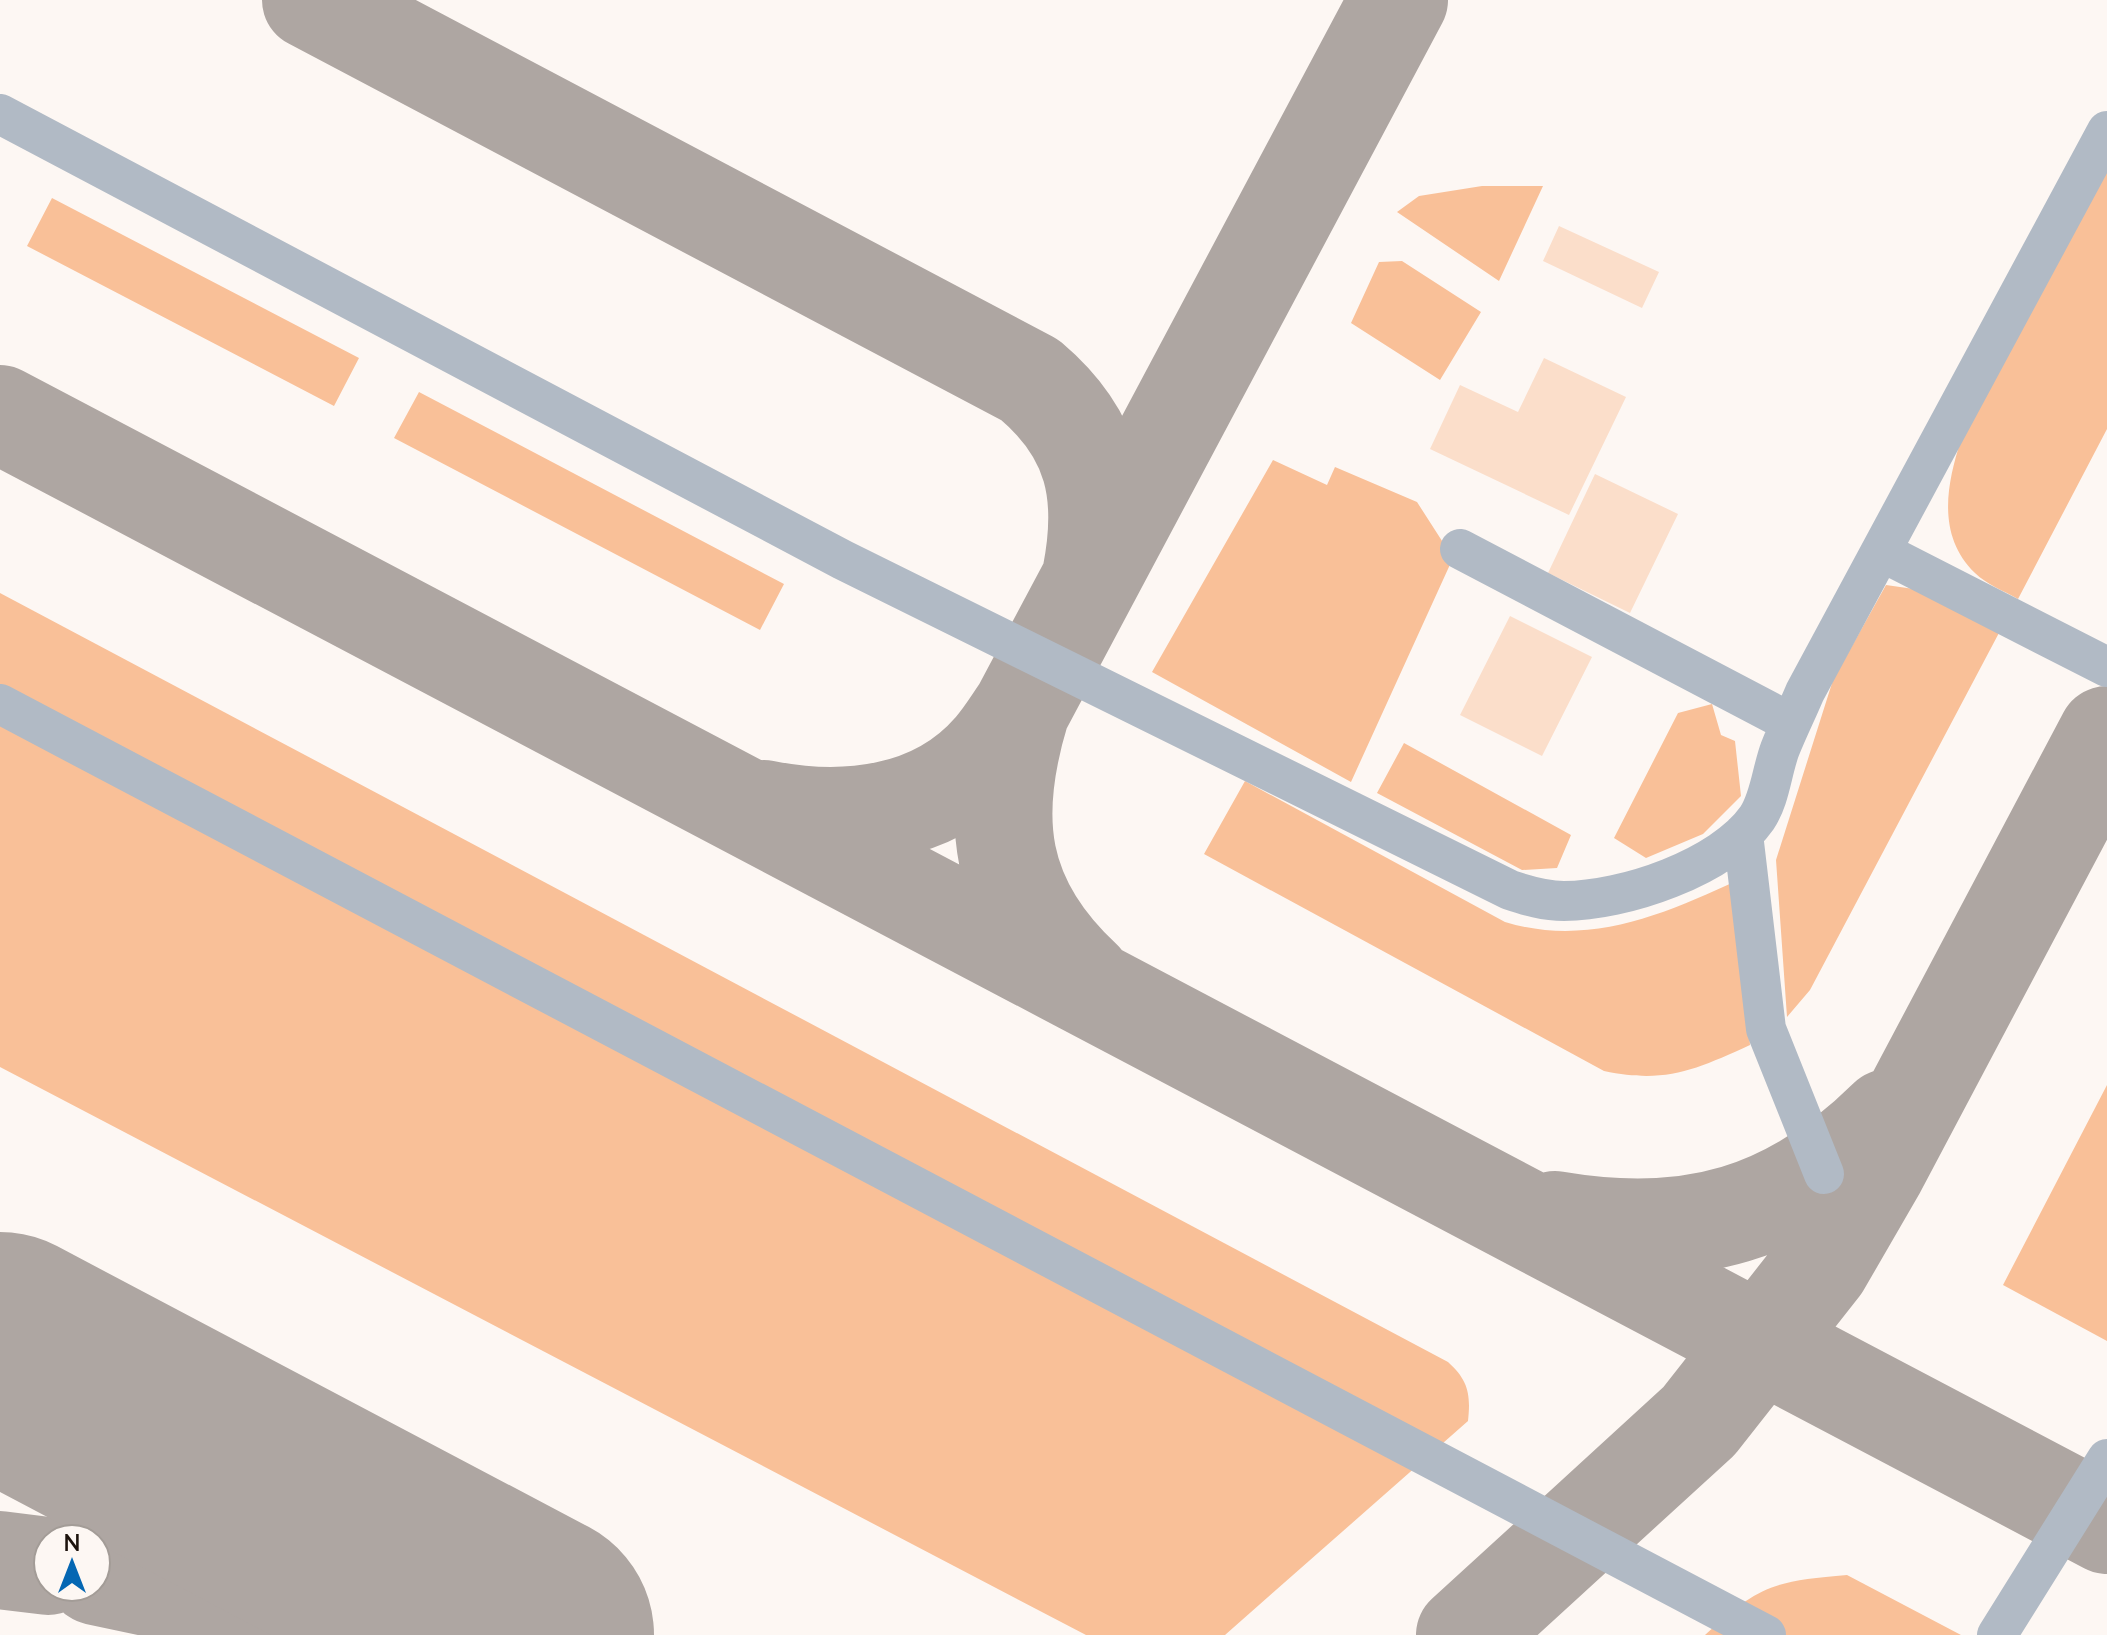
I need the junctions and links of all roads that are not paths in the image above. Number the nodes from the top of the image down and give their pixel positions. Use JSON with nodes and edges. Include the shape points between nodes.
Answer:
{"nodes":[{"id":1,"x":0,"y":114,"type":"edge"},
{"id":2,"x":2107,"y":131,"type":"edge"},
{"id":3,"x":1460,"y":549,"type":"dead end"},
{"id":4,"x":1882,"y":552,"type":"junction"},
{"id":5,"x":2107,"y":667,"type":"edge"},
{"id":6,"x":0,"y":704,"type":"edge"},
{"id":7,"x":1791,"y":723,"type":"junction"},
{"id":8,"x":1743,"y":834,"type":"junction"},
{"id":9,"x":1824,"y":1174,"type":"dead end"},
{"id":10,"x":2107,"y":1459,"type":"edge"},
{"id":11,"x":1766,"y":1635,"type":"edge"},
{"id":12,"x":1997,"y":1635,"type":"edge"}],
"edges":[{"from":1,"to":8,"type":"lane","via":[[843,560],[1510,890],[1565,901],[1603,897],[1676,877]]},
{"from":2,"to":4,"type":"lane"},
{"from":3,"to":7,"type":"lane"},
{"from":4,"to":5,"type":"lane"},
{"from":4,"to":7,"type":"lane"},
{"from":6,"to":11,"type":"lane"},
{"from":7,"to":8,"type":"lane","via":[[1759,816]]},
{"from":8,"to":9,"type":"lane","via":[[1766,1029]]},
{"from":10,"to":12,"type":"lane"}]}
